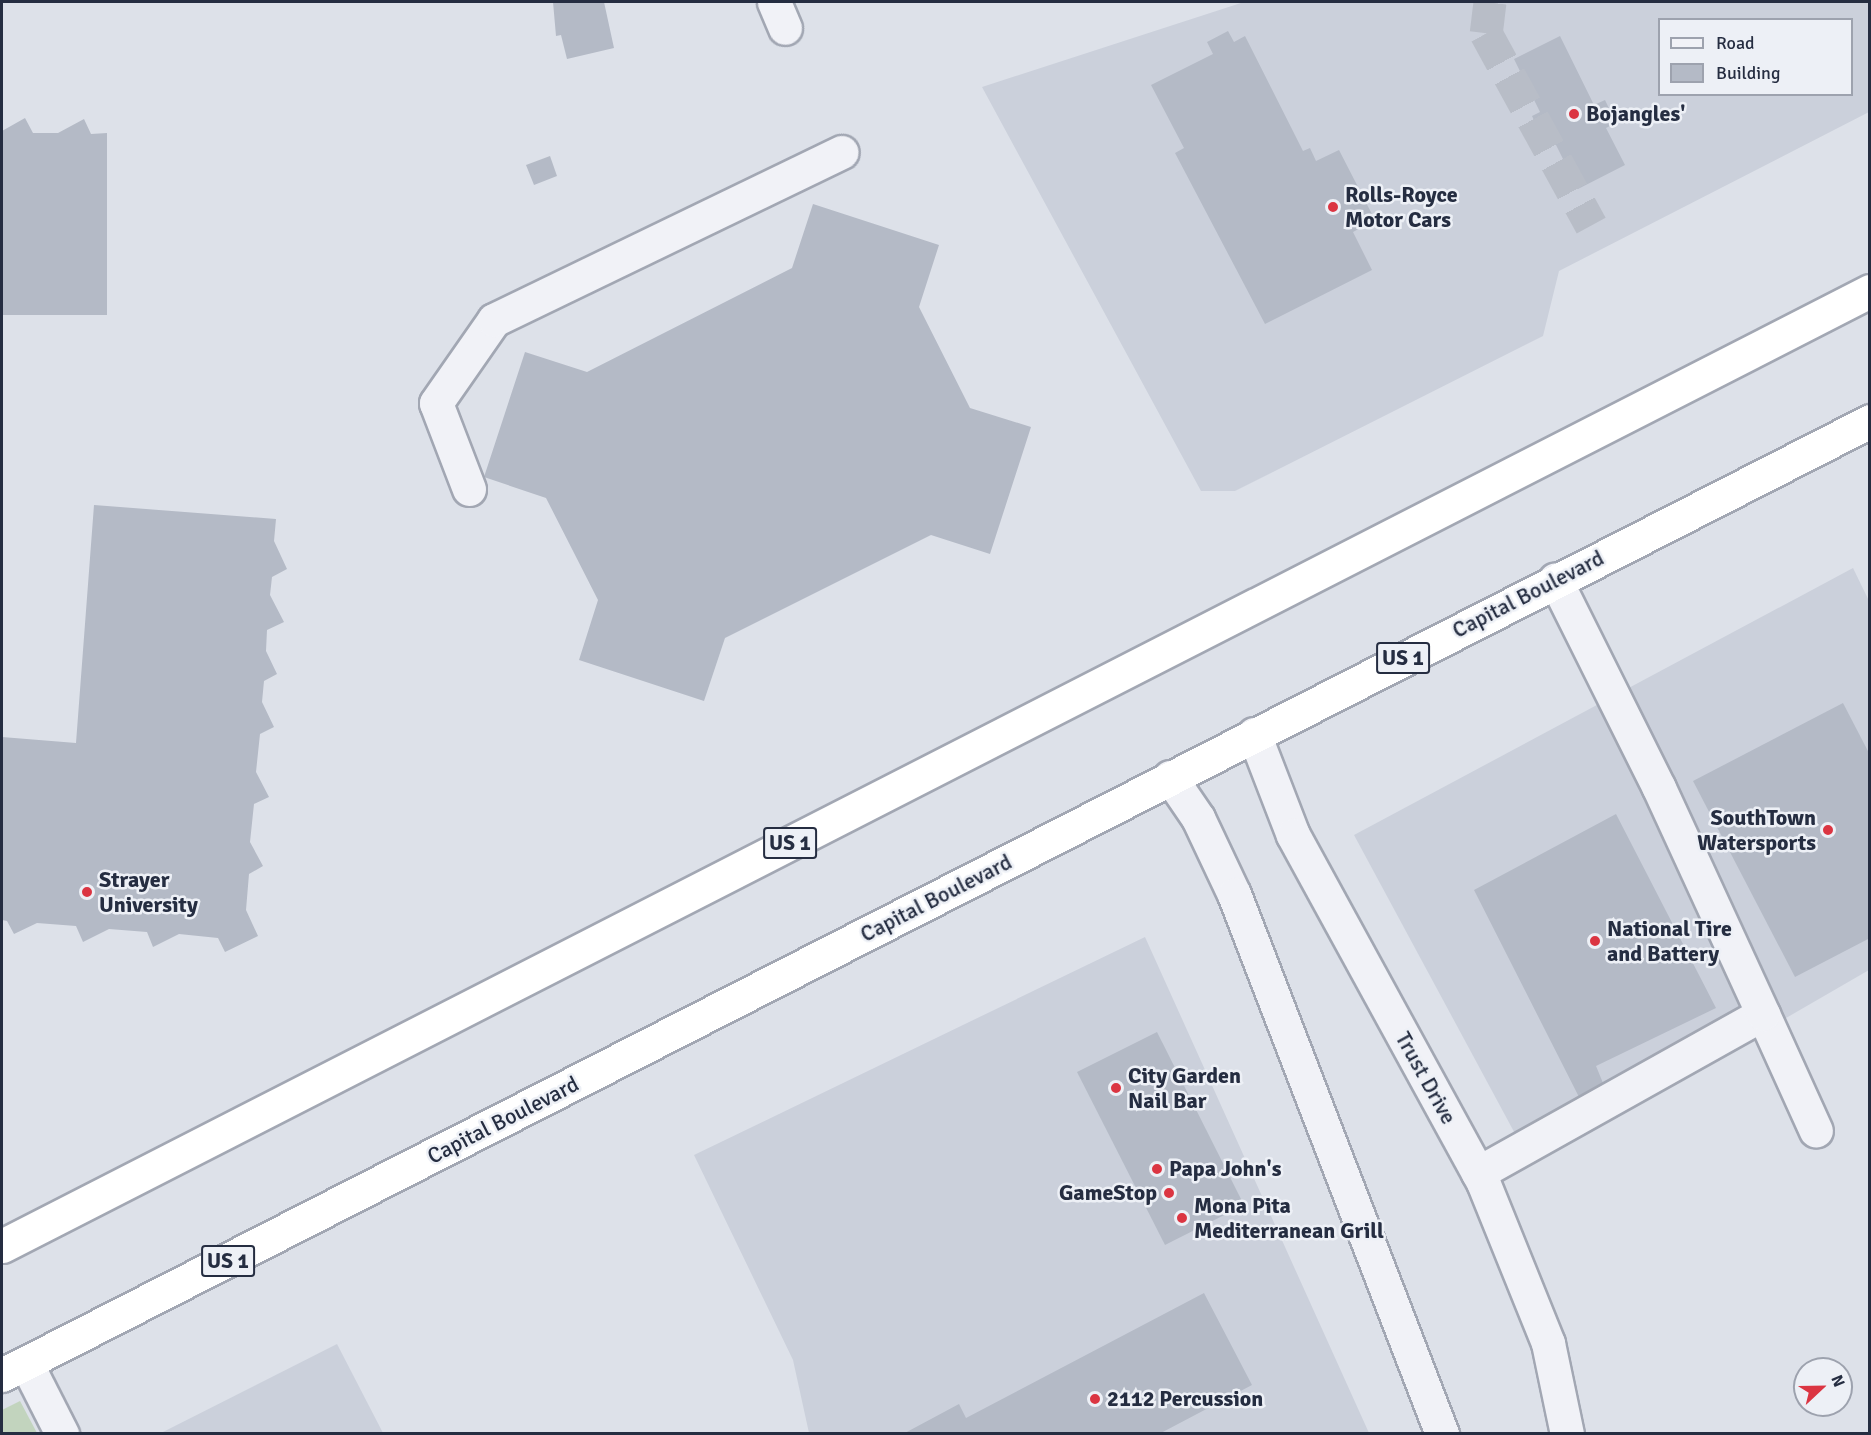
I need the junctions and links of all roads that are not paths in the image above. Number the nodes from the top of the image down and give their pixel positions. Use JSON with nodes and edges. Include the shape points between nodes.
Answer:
{"nodes":[{"id":1,"x":842,"y":152,"type":"dead end"},
{"id":2,"x":1869,"y":291,"type":"edge"},
{"id":3,"x":1869,"y":421,"type":"edge"},
{"id":4,"x":469,"y":489,"type":"dead end"},
{"id":5,"x":1555,"y":579,"type":"junction"},
{"id":6,"x":1254,"y":734,"type":"junction"},
{"id":7,"x":1170,"y":777,"type":"junction"},
{"id":8,"x":1763,"y":1014,"type":"junction"},
{"id":9,"x":1816,"y":1131,"type":"dead end"},
{"id":10,"x":1478,"y":1173,"type":"junction"},
{"id":11,"x":2,"y":1246,"type":"edge"},
{"id":12,"x":14,"y":1369,"type":"edge"},
{"id":13,"x":62,"y":1434,"type":"edge"},
{"id":14,"x":1442,"y":1434,"type":"edge"},
{"id":15,"x":1568,"y":1434,"type":"edge"}],
"edges":[{"from":1,"to":4,"type":"street","via":[[494,320],[436,403]]},
{"from":2,"to":11,"type":"highway","number":"US 1"},
{"from":3,"to":5,"type":"highway","name":"Capital Boulevard","number":"US 1"},
{"from":5,"to":6,"type":"highway","name":"Capital Boulevard","number":"US 1"},
{"from":5,"to":8,"type":"street","via":[[1659,788]]},
{"from":6,"to":7,"type":"highway","name":"Capital Boulevard","number":"US 1"},
{"from":6,"to":10,"type":"street","name":"Trust Drive","via":[[1293,835]]},
{"from":7,"to":12,"type":"highway","name":"Capital Boulevard","number":"US 1"},
{"from":7,"to":14,"type":"street","via":[[1198,818],[1234,894]]},
{"from":8,"to":9,"type":"street"},
{"from":8,"to":10,"type":"street"},
{"from":10,"to":15,"type":"street","name":"Trust Drive","via":[[1548,1343]]},
{"from":12,"to":13,"type":"street"}]}
